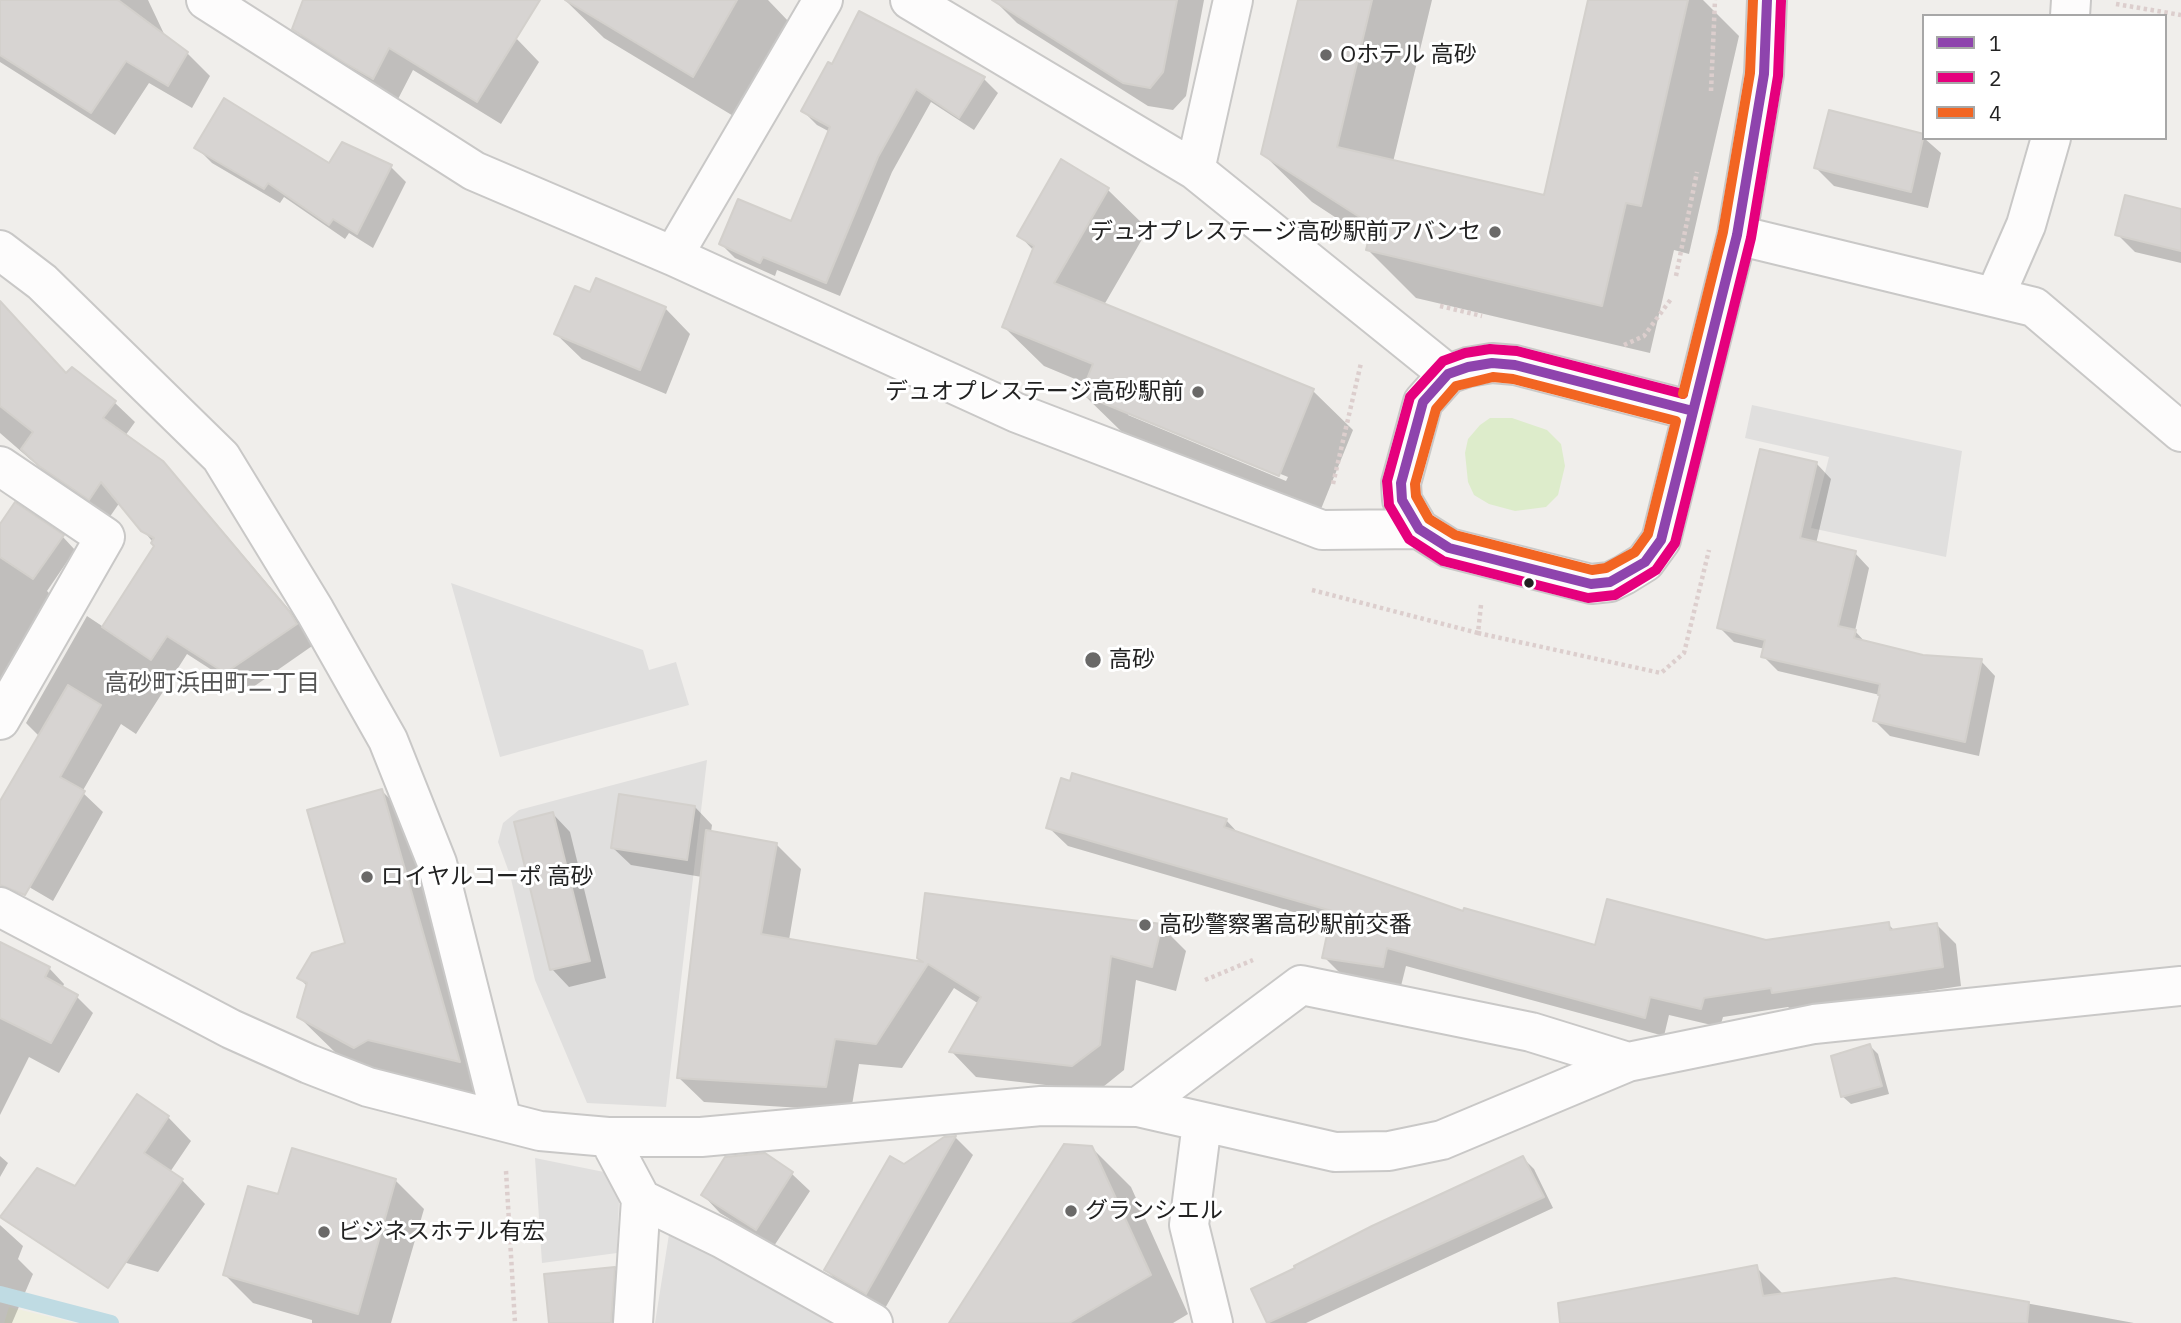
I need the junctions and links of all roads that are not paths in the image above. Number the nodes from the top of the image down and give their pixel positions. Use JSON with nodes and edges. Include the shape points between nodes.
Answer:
{"nodes":[{"id":1,"x":823,"y":0,"type":"edge"},
{"id":2,"x":909,"y":0,"type":"edge"},
{"id":3,"x":1233,"y":0,"type":"edge"},
{"id":4,"x":1767,"y":0,"type":"edge"},
{"id":5,"x":230,"y":6,"type":"edge"},
{"id":6,"x":2050,"y":140,"type":"edge"},
{"id":7,"x":1195,"y":170,"type":"junction"},
{"id":8,"x":1737,"y":235,"type":"junction"},
{"id":9,"x":0,"y":250,"type":"edge"},
{"id":10,"x":673,"y":256,"type":"junction"},
{"id":11,"x":1995,"y":296,"type":"junction"},
{"id":12,"x":1448,"y":374,"type":"junction"},
{"id":13,"x":1693,"y":411,"type":"junction"},
{"id":14,"x":2181,"y":432,"type":"edge"},
{"id":15,"x":0,"y":466,"type":"edge"},
{"id":16,"x":1419,"y":529,"type":"junction"},
{"id":17,"x":0,"y":720,"type":"edge"},
{"id":18,"x":0,"y":907,"type":"edge"},
{"id":19,"x":2181,"y":986,"type":"edge"},
{"id":20,"x":1628,"y":1062,"type":"junction"},
{"id":21,"x":1138,"y":1107,"type":"junction"},
{"id":22,"x":502,"y":1121,"type":"junction"},
{"id":23,"x":1202,"y":1123,"type":"junction"},
{"id":24,"x":608,"y":1137,"type":"junction"},
{"id":25,"x":641,"y":1199,"type":"junction"},
{"id":26,"x":633,"y":1323,"type":"edge"},
{"id":27,"x":873,"y":1323,"type":"edge"},
{"id":28,"x":1213,"y":1323,"type":"edge"}],
"edges":[{"from":1,"to":10,"type":"street"},
{"from":2,"to":7,"type":"street"},
{"from":3,"to":7,"type":"street"},
{"from":4,"to":8,"type":"street","via":[[1764,74]]},
{"from":5,"to":10,"type":"street","via":[[474,171]]},
{"from":6,"to":11,"type":"street","via":[[2026,225]]},
{"from":7,"to":12,"type":"street"},
{"from":8,"to":11,"type":"street"},
{"from":8,"to":13,"type":"street"},
{"from":9,"to":22,"type":"street","via":[[43,282],[220,457],[315,611],[388,740],[437,863]]},
{"from":10,"to":16,"type":"street","via":[[1017,413],[1322,530]]},
{"from":11,"to":14,"type":"street","via":[[2034,307]]},
{"from":12,"to":13,"type":"street","via":[[1492,363],[1515,365]]},
{"from":12,"to":16,"type":"street","via":[[1423,402],[1401,483],[1402,500]]},
{"from":13,"to":16,"type":"street","via":[[1661,540],[1645,562],[1610,582],[1591,584],[1449,548]]},
{"from":15,"to":17,"type":"street","via":[[106,537]]},
{"from":18,"to":22,"type":"street","via":[[309,1065],[368,1087]]},
{"from":19,"to":20,"type":"street","via":[[1814,1024]]},
{"from":20,"to":21,"type":"street","via":[[1531,1032],[1301,985]]},
{"from":20,"to":23,"type":"street","via":[[1442,1140],[1389,1151],[1335,1152]]},
{"from":21,"to":23,"type":"street"},
{"from":21,"to":24,"type":"street","via":[[1041,1106],[701,1137]]},
{"from":22,"to":24,"type":"street","via":[[540,1131]]},
{"from":23,"to":28,"type":"street","via":[[1189,1225]]},
{"from":24,"to":25,"type":"street"},
{"from":25,"to":26,"type":"street"},
{"from":25,"to":27,"type":"street"}]}
